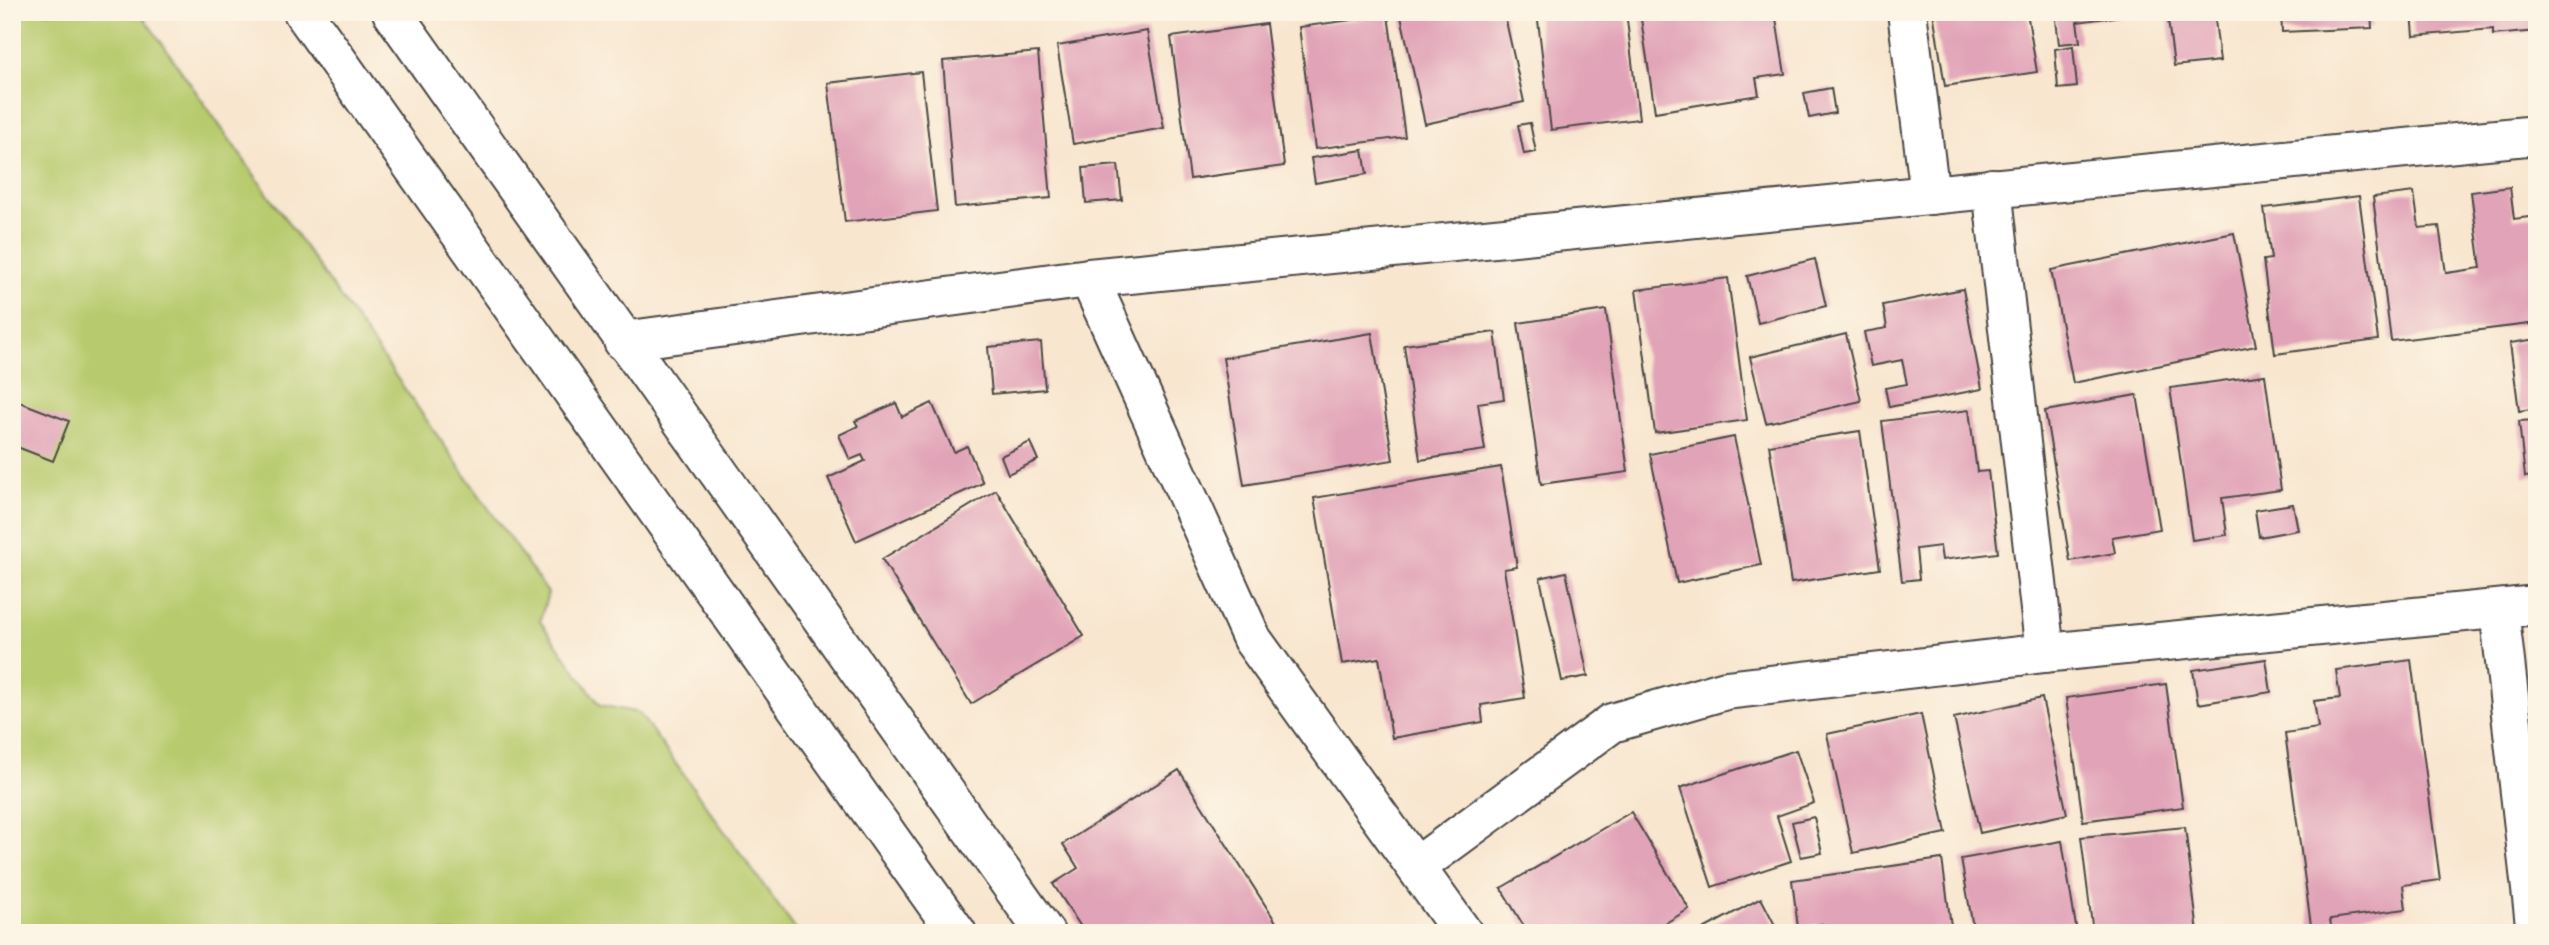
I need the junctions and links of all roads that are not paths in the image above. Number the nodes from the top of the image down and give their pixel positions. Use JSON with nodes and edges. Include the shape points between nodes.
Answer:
{"nodes":[{"id":1,"x":303,"y":12,"type":"edge"},
{"id":2,"x":392,"y":12,"type":"edge"},
{"id":3,"x":1907,"y":12,"type":"edge"},
{"id":4,"x":2537,"y":135,"type":"edge"},
{"id":5,"x":1992,"y":188,"type":"junction"},
{"id":6,"x":1930,"y":195,"type":"junction"},
{"id":7,"x":1089,"y":278,"type":"junction"},
{"id":8,"x":623,"y":341,"type":"junction"},
{"id":9,"x":2537,"y":605,"type":"edge"},
{"id":10,"x":2499,"y":609,"type":"junction"},
{"id":11,"x":2045,"y":653,"type":"junction"},
{"id":12,"x":1416,"y":867,"type":"junction"},
{"id":13,"x":957,"y":933,"type":"edge"},
{"id":14,"x":1045,"y":933,"type":"edge"},
{"id":15,"x":1463,"y":933,"type":"edge"},
{"id":16,"x":2536,"y":933,"type":"edge"}],
"edges":[{"from":1,"to":13,"type":"street"},
{"from":2,"to":8,"type":"street"},
{"from":3,"to":6,"type":"street"},
{"from":4,"to":5,"type":"street"},
{"from":5,"to":6,"type":"street"},
{"from":5,"to":11,"type":"street"},
{"from":6,"to":7,"type":"street"},
{"from":7,"to":8,"type":"street"},
{"from":7,"to":12,"type":"street","via":[[1252,639]]},
{"from":8,"to":14,"type":"street"},
{"from":9,"to":10,"type":"street"},
{"from":10,"to":11,"type":"street"},
{"from":10,"to":16,"type":"street"},
{"from":11,"to":12,"type":"street","via":[[1726,690],[1612,723]]},
{"from":12,"to":15,"type":"street"}]}
